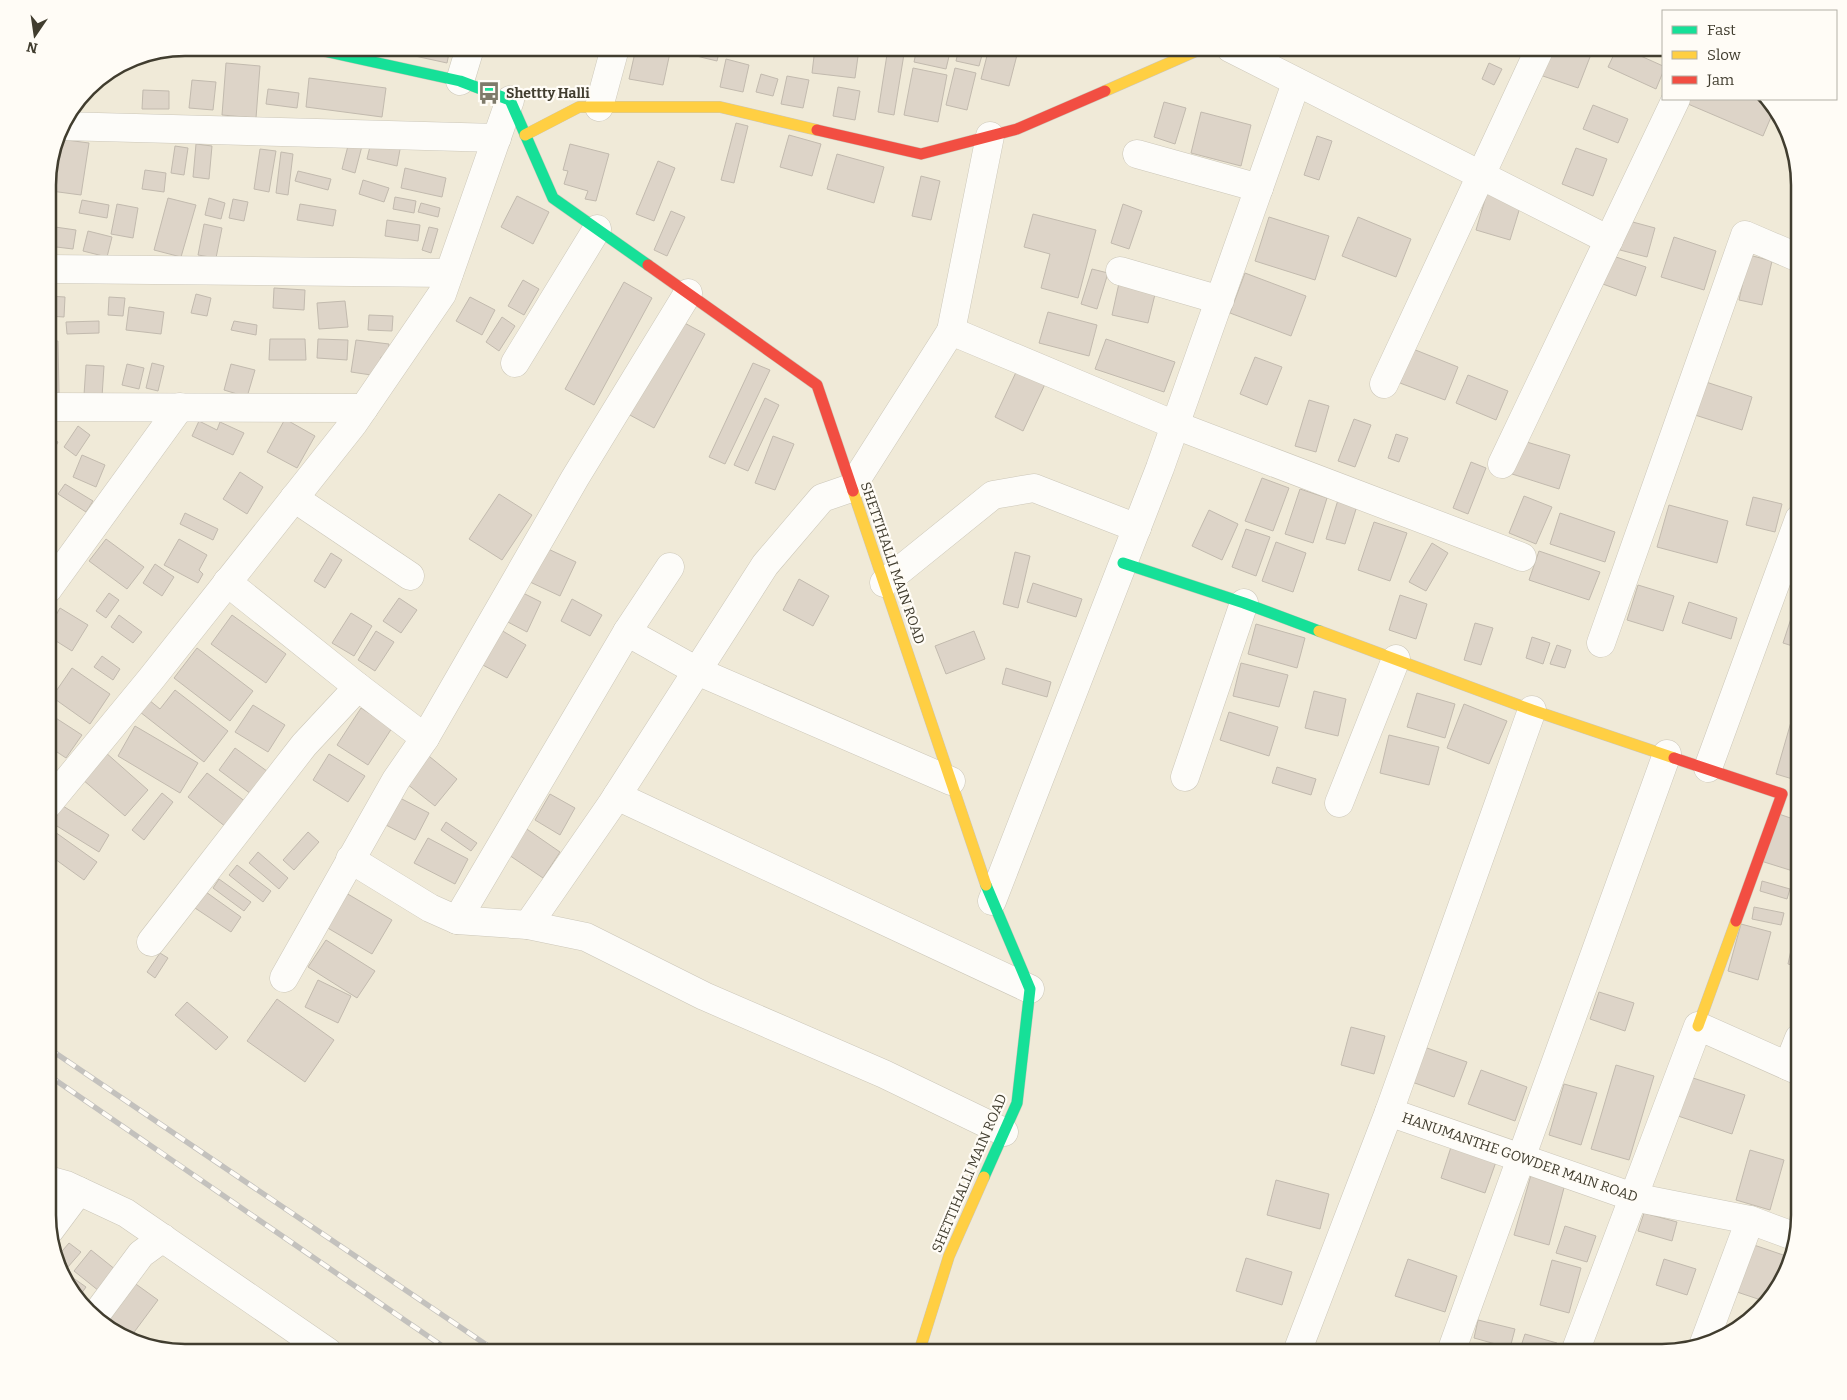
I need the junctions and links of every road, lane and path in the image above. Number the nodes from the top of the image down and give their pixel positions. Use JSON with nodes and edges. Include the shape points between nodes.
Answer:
{"nodes":[{"id":1,"x":346,"y":56,"type":"edge"},
{"id":2,"x":468,"y":56,"type":"edge"},
{"id":3,"x":613,"y":56,"type":"edge"},
{"id":4,"x":1185,"y":56,"type":"edge"},
{"id":5,"x":1245,"y":56,"type":"edge"},
{"id":6,"x":1536,"y":56,"type":"edge"},
{"id":7,"x":460,"y":81,"type":"junction"},
{"id":8,"x":1296,"y":83,"type":"junction"},
{"id":9,"x":510,"y":100,"type":"junction"},
{"id":10,"x":1676,"y":100,"type":"edge"},
{"id":11,"x":599,"y":107,"type":"junction"},
{"id":12,"x":71,"y":126,"type":"edge"},
{"id":13,"x":525,"y":134,"type":"junction"},
{"id":14,"x":990,"y":136,"type":"junction"},
{"id":15,"x":497,"y":138,"type":"junction"},
{"id":16,"x":1137,"y":154,"type":"dead end"},
{"id":17,"x":1482,"y":176,"type":"junction"},
{"id":18,"x":1259,"y":188,"type":"junction"},
{"id":19,"x":597,"y":229,"type":"junction"},
{"id":20,"x":1609,"y":240,"type":"junction"},
{"id":21,"x":1791,"y":254,"type":"edge"},
{"id":22,"x":57,"y":269,"type":"edge"},
{"id":23,"x":1120,"y":271,"type":"dead end"},
{"id":24,"x":449,"y":273,"type":"junction"},
{"id":25,"x":688,"y":293,"type":"junction"},
{"id":26,"x":1220,"y":300,"type":"junction"},
{"id":27,"x":951,"y":331,"type":"junction"},
{"id":28,"x":515,"y":363,"type":"dead end"},
{"id":29,"x":1384,"y":384,"type":"dead end"},
{"id":30,"x":57,"y":407,"type":"edge"},
{"id":31,"x":180,"y":407,"type":"junction"},
{"id":32,"x":364,"y":408,"type":"junction"},
{"id":33,"x":1175,"y":425,"type":"junction"},
{"id":34,"x":1502,"y":464,"type":"dead end"},
{"id":35,"x":851,"y":488,"type":"junction"},
{"id":36,"x":294,"y":498,"type":"junction"},
{"id":37,"x":1137,"y":528,"type":"junction"},
{"id":38,"x":1522,"y":557,"type":"dead end"},
{"id":39,"x":1791,"y":560,"type":"edge"},
{"id":40,"x":1123,"y":563,"type":"junction"},
{"id":41,"x":670,"y":567,"type":"dead end"},
{"id":42,"x":410,"y":576,"type":"dead end"},
{"id":43,"x":57,"y":577,"type":"edge"},
{"id":44,"x":227,"y":582,"type":"junction"},
{"id":45,"x":884,"y":583,"type":"junction"},
{"id":46,"x":1244,"y":603,"type":"junction"},
{"id":47,"x":627,"y":632,"type":"junction"},
{"id":48,"x":1601,"y":643,"type":"dead end"},
{"id":49,"x":1396,"y":659,"type":"junction"},
{"id":50,"x":697,"y":671,"type":"junction"},
{"id":51,"x":358,"y":687,"type":"junction"},
{"id":52,"x":1532,"y":710,"type":"junction"},
{"id":53,"x":425,"y":738,"type":"junction"},
{"id":54,"x":1666,"y":754,"type":"junction"},
{"id":55,"x":1708,"y":768,"type":"junction"},
{"id":56,"x":1185,"y":777,"type":"dead end"},
{"id":57,"x":951,"y":782,"type":"junction"},
{"id":58,"x":57,"y":793,"type":"edge"},
{"id":59,"x":617,"y":796,"type":"junction"},
{"id":60,"x":1339,"y":803,"type":"dead end"},
{"id":61,"x":350,"y":859,"type":"junction"},
{"id":62,"x":992,"y":901,"type":"junction"},
{"id":63,"x":457,"y":920,"type":"junction"},
{"id":64,"x":528,"y":924,"type":"junction"},
{"id":65,"x":151,"y":942,"type":"dead end"},
{"id":66,"x":284,"y":978,"type":"dead end"},
{"id":67,"x":1030,"y":989,"type":"junction"},
{"id":68,"x":1698,"y":1026,"type":"junction"},
{"id":69,"x":1791,"y":1067,"type":"edge"},
{"id":70,"x":1389,"y":1112,"type":"junction"},
{"id":71,"x":1004,"y":1132,"type":"junction"},
{"id":72,"x":1522,"y":1159,"type":"junction"},
{"id":73,"x":57,"y":1183,"type":"edge"},
{"id":74,"x":79,"y":1191,"type":"junction"},
{"id":75,"x":1633,"y":1197,"type":"junction"},
{"id":76,"x":1750,"y":1220,"type":"junction"},
{"id":77,"x":57,"y":1221,"type":"edge"},
{"id":78,"x":1789,"y":1235,"type":"edge"},
{"id":79,"x":163,"y":1238,"type":"junction"},
{"id":80,"x":99,"y":1310,"type":"edge"},
{"id":81,"x":1707,"y":1335,"type":"edge"},
{"id":82,"x":316,"y":1344,"type":"edge"},
{"id":83,"x":922,"y":1344,"type":"edge"},
{"id":84,"x":1300,"y":1344,"type":"edge"},
{"id":85,"x":1454,"y":1344,"type":"edge"},
{"id":86,"x":1578,"y":1344,"type":"edge"}],
"edges":[{"from":1,"to":7,"type":"street"},
{"from":2,"to":7,"type":"street"},
{"from":3,"to":11,"type":"street"},
{"from":4,"to":14,"type":"street","via":[[1017,129]]},
{"from":5,"to":8,"type":"street"},
{"from":6,"to":17,"type":"street"},
{"from":7,"to":9,"type":"street"},
{"from":8,"to":17,"type":"street"},
{"from":8,"to":18,"type":"street"},
{"from":9,"to":13,"type":"street","name":"SHETTIHALLI MAIN ROAD"},
{"from":9,"to":15,"type":"street"},
{"from":10,"to":20,"type":"street"},
{"from":11,"to":13,"type":"street","via":[[579,107]]},
{"from":11,"to":14,"type":"street","via":[[720,107],[921,154]]},
{"from":12,"to":15,"type":"street"},
{"from":13,"to":19,"type":"street","name":"SHETTIHALLI MAIN ROAD","via":[[553,198]]},
{"from":14,"to":27,"type":"street"},
{"from":15,"to":24,"type":"street"},
{"from":16,"to":18,"type":"street"},
{"from":17,"to":20,"type":"street"},
{"from":17,"to":29,"type":"street"},
{"from":18,"to":26,"type":"street"},
{"from":19,"to":25,"type":"street","name":"SHETTIHALLI MAIN ROAD"},
{"from":19,"to":28,"type":"street"},
{"from":20,"to":34,"type":"street"},
{"from":21,"to":48,"type":"street","via":[[1745,236]]},
{"from":22,"to":24,"type":"street"},
{"from":23,"to":26,"type":"street"},
{"from":24,"to":32,"type":"street","via":[[442,294]]},
{"from":25,"to":35,"type":"street","name":"SHETTIHALLI MAIN ROAD","via":[[816,385]]},
{"from":25,"to":53,"type":"street","via":[[575,478]]},
{"from":26,"to":33,"type":"street"},
{"from":27,"to":33,"type":"street"},
{"from":27,"to":35,"type":"street"},
{"from":30,"to":31,"type":"street"},
{"from":31,"to":32,"type":"street"},
{"from":31,"to":43,"type":"street"},
{"from":32,"to":36,"type":"street"},
{"from":33,"to":37,"type":"street"},
{"from":33,"to":38,"type":"street"},
{"from":35,"to":45,"type":"street","name":"SHETTIHALLI MAIN ROAD"},
{"from":35,"to":50,"type":"street","via":[[822,498],[765,565]]},
{"from":36,"to":42,"type":"street"},
{"from":36,"to":44,"type":"street"},
{"from":37,"to":40,"type":"street"},
{"from":37,"to":45,"type":"street","via":[[1034,488],[993,495]]},
{"from":39,"to":55,"type":"street"},
{"from":40,"to":46,"type":"street"},
{"from":40,"to":62,"type":"street"},
{"from":41,"to":47,"type":"street"},
{"from":44,"to":51,"type":"street"},
{"from":44,"to":58,"type":"street"},
{"from":45,"to":57,"type":"street","name":"SHETTIHALLI MAIN ROAD"},
{"from":46,"to":49,"type":"street"},
{"from":46,"to":56,"type":"street"},
{"from":47,"to":50,"type":"street"},
{"from":47,"to":63,"type":"street"},
{"from":49,"to":52,"type":"street"},
{"from":49,"to":60,"type":"street"},
{"from":50,"to":57,"type":"street"},
{"from":50,"to":59,"type":"street"},
{"from":51,"to":53,"type":"street"},
{"from":51,"to":65,"type":"street","via":[[304,744]]},
{"from":52,"to":54,"type":"street"},
{"from":52,"to":70,"type":"street"},
{"from":53,"to":61,"type":"street","via":[[396,780]]},
{"from":54,"to":55,"type":"street"},
{"from":54,"to":72,"type":"street"},
{"from":55,"to":68,"type":"street","via":[[1782,794]]},
{"from":57,"to":62,"type":"street","name":"SHETTIHALLI MAIN ROAD"},
{"from":59,"to":64,"type":"street"},
{"from":59,"to":67,"type":"street"},
{"from":61,"to":63,"type":"street","via":[[430,908]]},
{"from":61,"to":66,"type":"street"},
{"from":62,"to":67,"type":"street","name":"SHETTIHALLI MAIN ROAD"},
{"from":63,"to":64,"type":"street"},
{"from":64,"to":71,"type":"street","via":[[586,937],[704,996],[884,1074]]},
{"from":67,"to":71,"type":"street","name":"SHETTIHALLI MAIN ROAD","via":[[1018,1103]]},
{"from":68,"to":69,"type":"street"},
{"from":68,"to":75,"type":"street"},
{"from":70,"to":72,"type":"street","name":"HANUMANTHE GOWDER MAIN ROAD"},
{"from":70,"to":84,"type":"street"},
{"from":71,"to":83,"type":"street","name":"SHETTIHALLI MAIN ROAD","via":[[949,1256]]},
{"from":72,"to":75,"type":"street","name":"HANUMANTHE GOWDER MAIN ROAD"},
{"from":72,"to":85,"type":"street"},
{"from":73,"to":74,"type":"street"},
{"from":74,"to":77,"type":"street"},
{"from":74,"to":79,"type":"street","via":[[126,1213]]},
{"from":75,"to":76,"type":"street","name":"HANUMANTHE GOWDER MAIN ROAD"},
{"from":75,"to":86,"type":"street"},
{"from":76,"to":78,"type":"street","name":"HANUMANTHE GOWDER MAIN ROAD"},
{"from":76,"to":81,"type":"street"},
{"from":79,"to":80,"type":"street","via":[[141,1254]]},
{"from":79,"to":82,"type":"street"}]}
